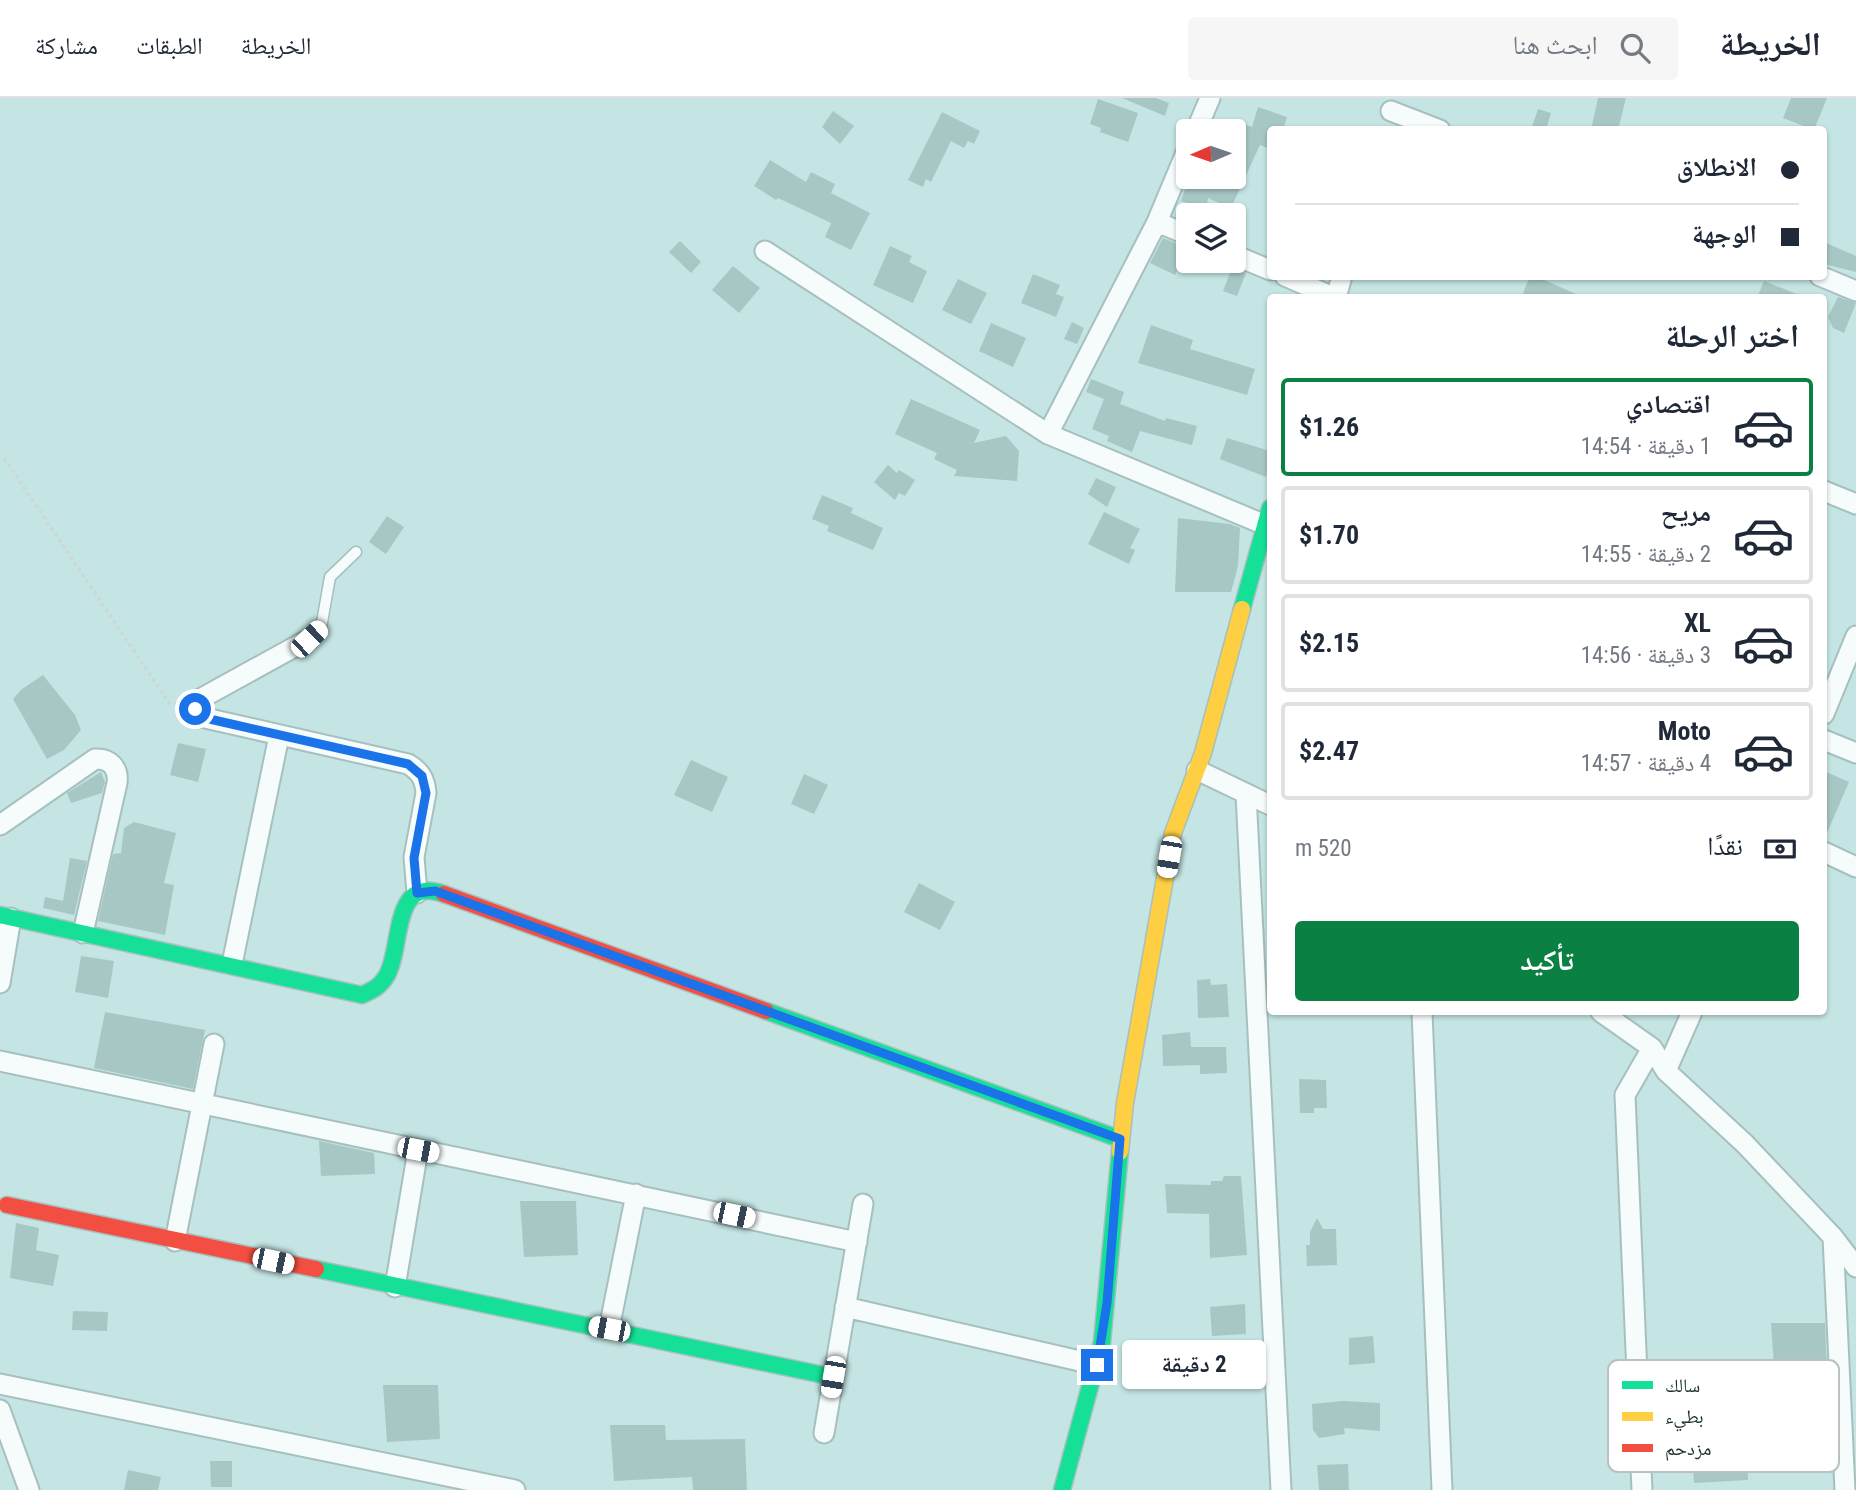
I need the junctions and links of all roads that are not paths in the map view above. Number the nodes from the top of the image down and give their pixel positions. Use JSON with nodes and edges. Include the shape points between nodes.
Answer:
{"nodes":[{"id":1,"x":1210,"y":98,"type":"edge"},
{"id":2,"x":1390,"y":113,"type":"edge"},
{"id":3,"x":1201,"y":119,"type":"edge"},
{"id":4,"x":1428,"y":126,"type":"edge"},
{"id":5,"x":1176,"y":177,"type":"edge"},
{"id":6,"x":1157,"y":222,"type":"junction"},
{"id":7,"x":1176,"y":230,"type":"edge"},
{"id":8,"x":765,"y":251,"type":"dead end"},
{"id":9,"x":1246,"y":260,"type":"edge"},
{"id":10,"x":1267,"y":269,"type":"edge"},
{"id":11,"x":1827,"y":279,"type":"edge"},
{"id":12,"x":1294,"y":280,"type":"edge"},
{"id":13,"x":1856,"y":291,"type":"edge"},
{"id":14,"x":1326,"y":294,"type":"edge"},
{"id":15,"x":1048,"y":435,"type":"junction"},
{"id":16,"x":1827,"y":492,"type":"edge"},
{"id":17,"x":1856,"y":504,"type":"edge"},
{"id":18,"x":1267,"y":519,"type":"edge"},
{"id":19,"x":1267,"y":527,"type":"edge"},
{"id":20,"x":356,"y":552,"type":"dead end"},
{"id":21,"x":1856,"y":636,"type":"edge"},
{"id":22,"x":309,"y":639,"type":"joint"},
{"id":23,"x":1827,"y":706,"type":"edge"},
{"id":24,"x":279,"y":736,"type":"junction"},
{"id":25,"x":1827,"y":741,"type":"edge"},
{"id":26,"x":1856,"y":753,"type":"edge"},
{"id":27,"x":1197,"y":770,"type":"junction"},
{"id":28,"x":1247,"y":794,"type":"junction"},
{"id":29,"x":1267,"y":804,"type":"edge"},
{"id":30,"x":0,"y":825,"type":"edge"},
{"id":31,"x":1827,"y":853,"type":"edge"},
{"id":32,"x":1856,"y":867,"type":"edge"},
{"id":33,"x":417,"y":893,"type":"junction"},
{"id":34,"x":6,"y":916,"type":"edge"},
{"id":35,"x":83,"y":933,"type":"junction"},
{"id":36,"x":232,"y":964,"type":"junction"},
{"id":37,"x":0,"y":983,"type":"edge"},
{"id":38,"x":1422,"y":1015,"type":"edge"},
{"id":39,"x":1605,"y":1015,"type":"edge"},
{"id":40,"x":1691,"y":1015,"type":"edge"},
{"id":41,"x":214,"y":1044,"type":"dead end"},
{"id":42,"x":1652,"y":1048,"type":"junction"},
{"id":43,"x":0,"y":1061,"type":"edge"},
{"id":44,"x":1665,"y":1071,"type":"junction"},
{"id":45,"x":202,"y":1104,"type":"junction"},
{"id":46,"x":1120,"y":1139,"type":"junction"},
{"id":47,"x":418,"y":1150,"type":"junction"},
{"id":48,"x":636,"y":1194,"type":"junction"},
{"id":49,"x":2,"y":1203,"type":"edge"},
{"id":50,"x":863,"y":1204,"type":"dead end"},
{"id":51,"x":1833,"y":1237,"type":"junction"},
{"id":52,"x":176,"y":1241,"type":"junction"},
{"id":53,"x":856,"y":1242,"type":"junction"},
{"id":54,"x":1856,"y":1267,"type":"edge"},
{"id":55,"x":395,"y":1287,"type":"junction"},
{"id":56,"x":845,"y":1307,"type":"junction"},
{"id":57,"x":609,"y":1329,"type":"junction"},
{"id":58,"x":1636,"y":1360,"type":"edge"},
{"id":59,"x":1839,"y":1360,"type":"edge"},
{"id":60,"x":1839,"y":1364,"type":"edge"},
{"id":61,"x":1097,"y":1365,"type":"junction"},
{"id":62,"x":833,"y":1377,"type":"junction"},
{"id":63,"x":0,"y":1384,"type":"edge"},
{"id":64,"x":0,"y":1410,"type":"edge"},
{"id":65,"x":824,"y":1433,"type":"dead end"},
{"id":66,"x":1641,"y":1472,"type":"edge"},
{"id":67,"x":29,"y":1490,"type":"edge"},
{"id":68,"x":515,"y":1490,"type":"edge"},
{"id":69,"x":1062,"y":1490,"type":"edge"},
{"id":70,"x":1281,"y":1490,"type":"edge"},
{"id":71,"x":1443,"y":1490,"type":"edge"},
{"id":72,"x":1642,"y":1490,"type":"edge"},
{"id":73,"x":1845,"y":1490,"type":"edge"}],
"edges":[{"from":1,"to":3,"type":"street"},
{"from":2,"to":4,"type":"street"},
{"from":5,"to":6,"type":"street"},
{"from":6,"to":7,"type":"street"},
{"from":6,"to":15,"type":"street"},
{"from":8,"to":15,"type":"street"},
{"from":9,"to":10,"type":"street"},
{"from":11,"to":13,"type":"street"},
{"from":12,"to":14,"type":"street"},
{"from":15,"to":18,"type":"street"},
{"from":16,"to":17,"type":"street"},
{"from":19,"to":27,"type":"street"},
{"from":20,"to":22,"type":"lane","via":[[330,577],[321,628]]},
{"from":21,"to":23,"type":"street"},
{"from":22,"to":24,"type":"street","via":[[197,702],[200,717]]},
{"from":24,"to":33,"type":"street","via":[[408,764],[422,776],[426,793],[414,858]]},
{"from":24,"to":36,"type":"street"},
{"from":25,"to":26,"type":"street"},
{"from":27,"to":28,"type":"street"},
{"from":27,"to":46,"type":"street","via":[[1173,833]]},
{"from":28,"to":29,"type":"street"},
{"from":28,"to":70,"type":"street"},
{"from":30,"to":35,"type":"street","via":[[95,759],[107,760],[115,767],[117,783]]},
{"from":31,"to":32,"type":"street"},
{"from":33,"to":36,"type":"street","via":[[403,911],[389,976],[369,993],[355,995]]},
{"from":33,"to":46,"type":"street","via":[[435,891]]},
{"from":34,"to":35,"type":"street"},
{"from":34,"to":37,"type":"street"},
{"from":35,"to":36,"type":"street"},
{"from":38,"to":71,"type":"street"},
{"from":39,"to":42,"type":"street"},
{"from":40,"to":44,"type":"street"},
{"from":41,"to":45,"type":"street"},
{"from":42,"to":44,"type":"street"},
{"from":42,"to":58,"type":"street","via":[[1625,1096]]},
{"from":43,"to":45,"type":"street"},
{"from":44,"to":51,"type":"street","via":[[1745,1144]]},
{"from":45,"to":47,"type":"street"},
{"from":45,"to":52,"type":"street"},
{"from":46,"to":61,"type":"street","via":[[1108,1298]]},
{"from":47,"to":48,"type":"street"},
{"from":47,"to":55,"type":"street"},
{"from":48,"to":53,"type":"street"},
{"from":48,"to":57,"type":"street"},
{"from":49,"to":52,"type":"street"},
{"from":50,"to":53,"type":"street"},
{"from":51,"to":54,"type":"street"},
{"from":51,"to":59,"type":"street"},
{"from":52,"to":55,"type":"street"},
{"from":53,"to":56,"type":"street"},
{"from":55,"to":57,"type":"street"},
{"from":56,"to":61,"type":"street"},
{"from":56,"to":62,"type":"street"},
{"from":57,"to":62,"type":"street"},
{"from":60,"to":73,"type":"street"},
{"from":61,"to":69,"type":"street"},
{"from":62,"to":65,"type":"street"},
{"from":63,"to":68,"type":"street"},
{"from":64,"to":67,"type":"street"},
{"from":66,"to":72,"type":"street"}]}
